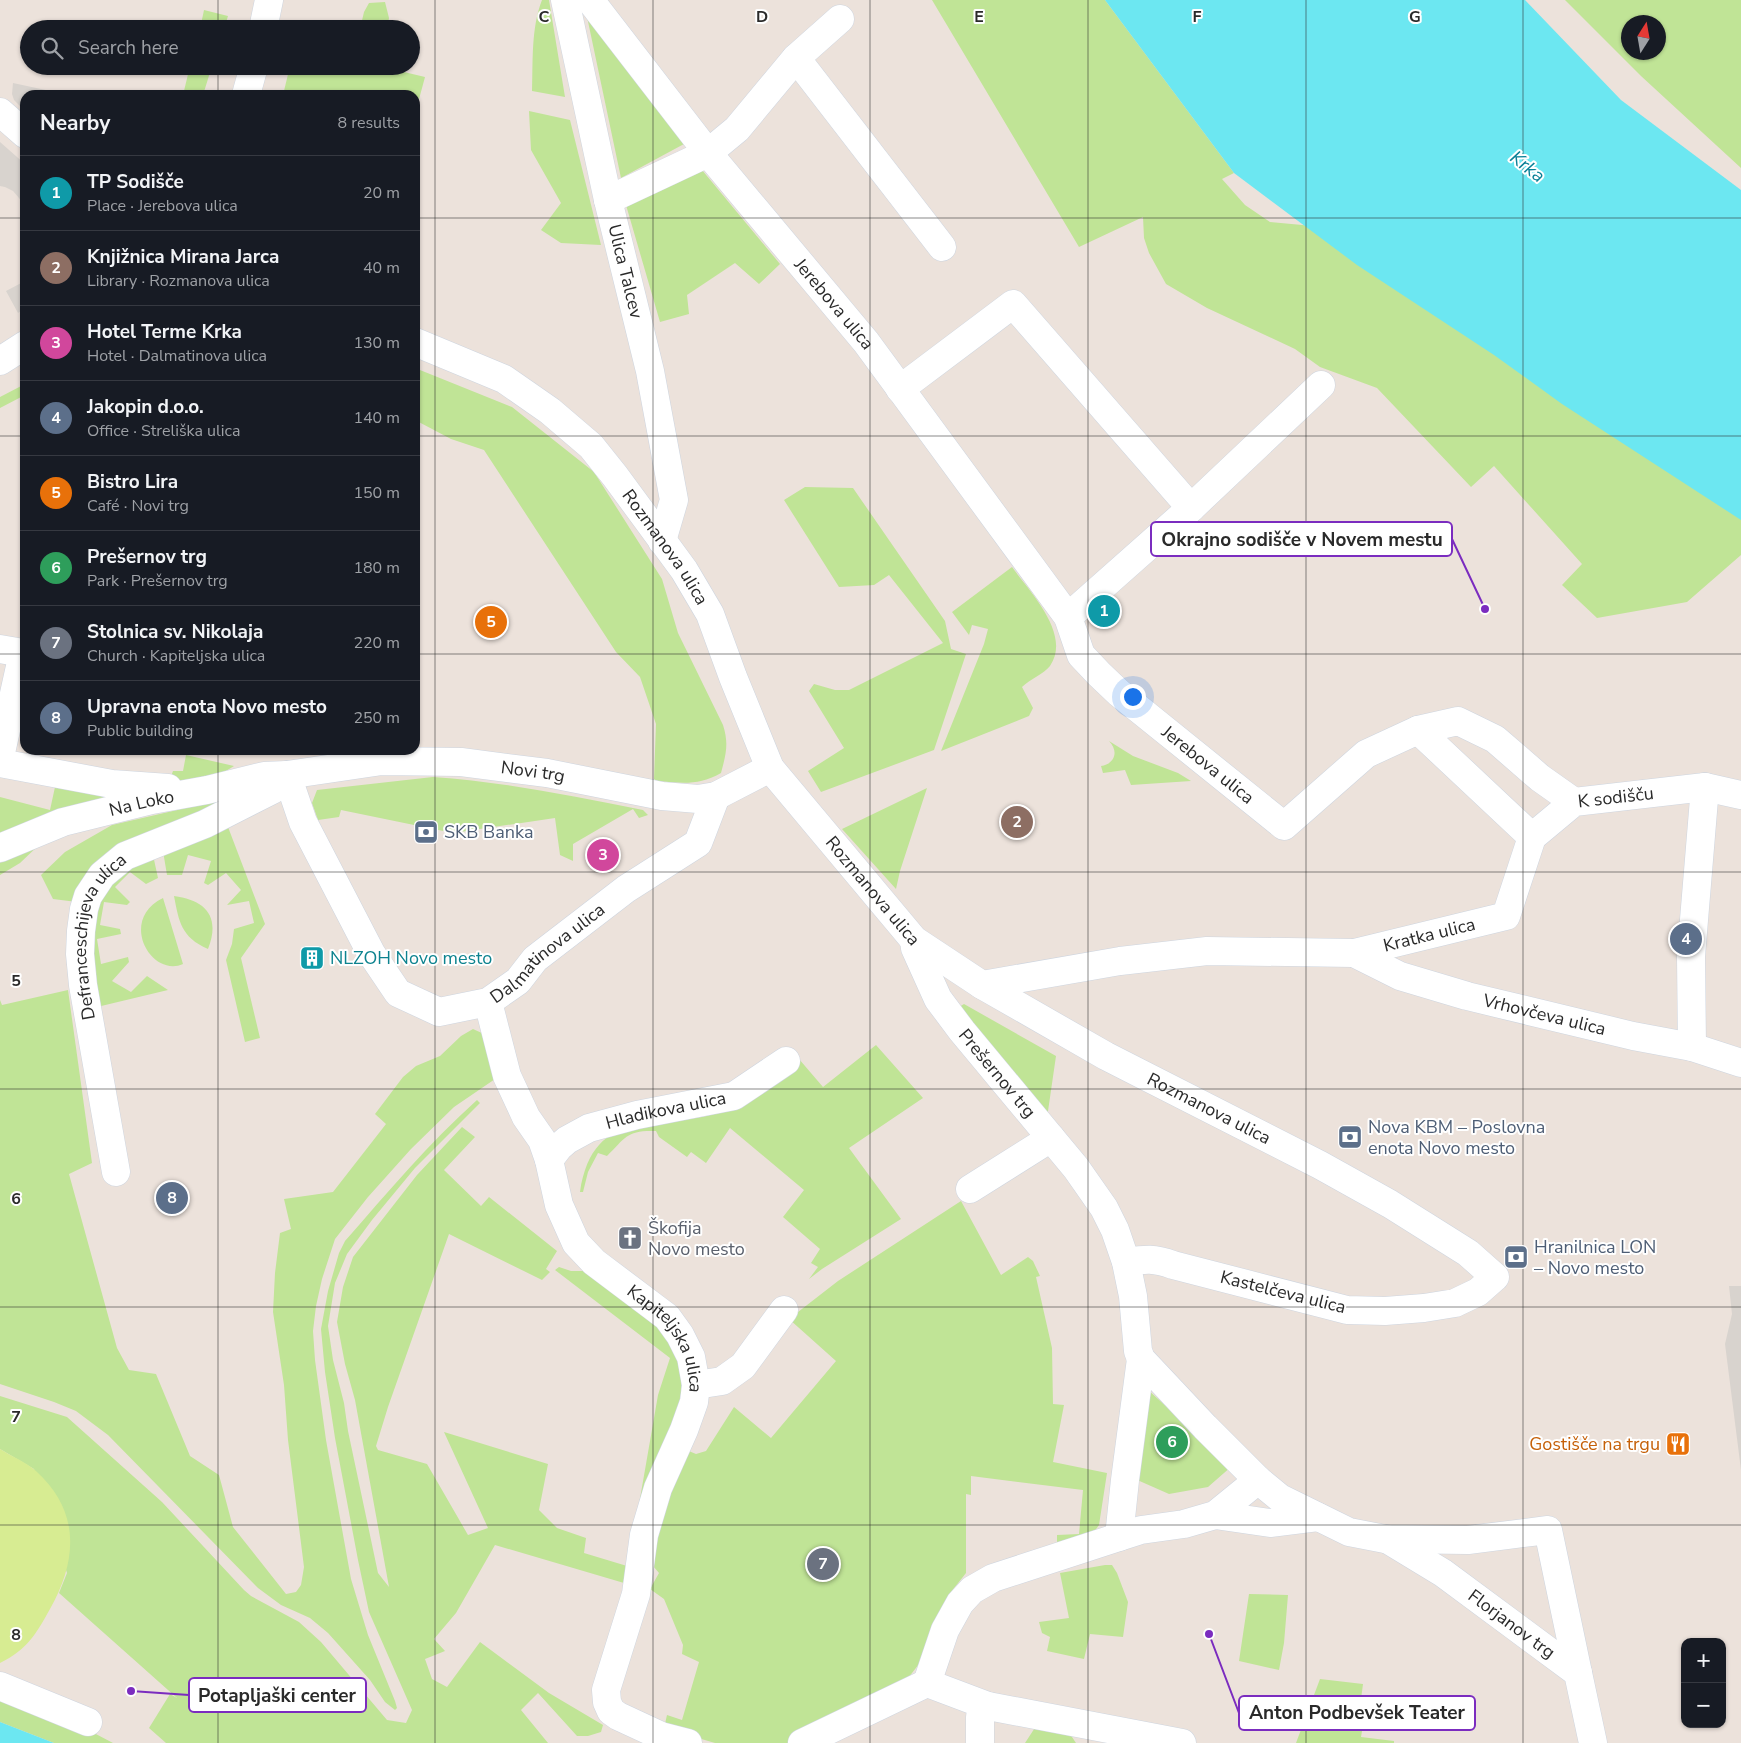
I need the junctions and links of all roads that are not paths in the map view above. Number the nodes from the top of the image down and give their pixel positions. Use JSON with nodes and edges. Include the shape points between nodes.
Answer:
{"nodes":[{"id":1,"x":269,"y":0,"type":"edge"},
{"id":2,"x":565,"y":0,"type":"edge"},
{"id":3,"x":590,"y":0,"type":"edge"},
{"id":4,"x":840,"y":18,"type":"dead end"},
{"id":5,"x":265,"y":20,"type":"edge"},
{"id":6,"x":796,"y":58,"type":"junction"},
{"id":7,"x":252,"y":75,"type":"edge"},
{"id":8,"x":247,"y":90,"type":"edge"},
{"id":9,"x":0,"y":112,"type":"edge"},
{"id":10,"x":20,"y":130,"type":"edge"},
{"id":11,"x":708,"y":153,"type":"junction"},
{"id":12,"x":608,"y":200,"type":"junction"},
{"id":13,"x":942,"y":247,"type":"dead end"},
{"id":14,"x":420,"y":344,"type":"edge"},
{"id":15,"x":20,"y":348,"type":"edge"},
{"id":16,"x":0,"y":361,"type":"edge"},
{"id":17,"x":1321,"y":384,"type":"dead end"},
{"id":18,"x":900,"y":389,"type":"junction"},
{"id":19,"x":1191,"y":508,"type":"junction"},
{"id":20,"x":662,"y":541,"type":"junction"},
{"id":21,"x":1068,"y":617,"type":"junction"},
{"id":22,"x":16,"y":652,"type":"edge"},
{"id":23,"x":1418,"y":730,"type":"junction"},
{"id":24,"x":0,"y":757,"type":"edge"},
{"id":25,"x":0,"y":763,"type":"edge"},
{"id":26,"x":770,"y":768,"type":"junction"},
{"id":27,"x":286,"y":775,"type":"junction"},
{"id":28,"x":1705,"y":786,"type":"junction"},
{"id":29,"x":206,"y":790,"type":"junction"},
{"id":30,"x":1741,"y":795,"type":"edge"},
{"id":31,"x":716,"y":796,"type":"junction"},
{"id":32,"x":1574,"y":802,"type":"junction"},
{"id":33,"x":1532,"y":836,"type":"junction"},
{"id":34,"x":0,"y":848,"type":"edge"},
{"id":35,"x":914,"y":940,"type":"junction"},
{"id":36,"x":1354,"y":953,"type":"junction"},
{"id":37,"x":982,"y":985,"type":"junction"},
{"id":38,"x":488,"y":1002,"type":"junction"},
{"id":39,"x":1692,"y":1047,"type":"junction"},
{"id":40,"x":786,"y":1061,"type":"dead end"},
{"id":41,"x":1741,"y":1063,"type":"edge"},
{"id":42,"x":1051,"y":1138,"type":"junction"},
{"id":43,"x":549,"y":1160,"type":"junction"},
{"id":44,"x":116,"y":1172,"type":"dead end"},
{"id":45,"x":970,"y":1189,"type":"dead end"},
{"id":46,"x":1126,"y":1262,"type":"junction"},
{"id":47,"x":1495,"y":1277,"type":"joint"},
{"id":48,"x":784,"y":1310,"type":"dead end"},
{"id":49,"x":1141,"y":1359,"type":"junction"},
{"id":50,"x":696,"y":1385,"type":"junction"},
{"id":51,"x":1258,"y":1480,"type":"junction"},
{"id":52,"x":1215,"y":1515,"type":"junction"},
{"id":53,"x":1318,"y":1517,"type":"junction"},
{"id":54,"x":1119,"y":1537,"type":"junction"},
{"id":55,"x":1385,"y":1539,"type":"junction"},
{"id":56,"x":1578,"y":1673,"type":"junction"},
{"id":57,"x":927,"y":1683,"type":"junction"},
{"id":58,"x":0,"y":1686,"type":"edge"},
{"id":59,"x":988,"y":1706,"type":"junction"},
{"id":60,"x":88,"y":1722,"type":"dead end"},
{"id":61,"x":688,"y":1743,"type":"edge"},
{"id":62,"x":802,"y":1743,"type":"edge"},
{"id":63,"x":980,"y":1743,"type":"edge"},
{"id":64,"x":1182,"y":1743,"type":"edge"},
{"id":65,"x":1592,"y":1743,"type":"edge"}],
"edges":[{"from":1,"to":5,"type":"street"},
{"from":2,"to":12,"type":"street","name":"Ulica Talcev"},
{"from":3,"to":11,"type":"street","name":"Jerebova ulica"},
{"from":4,"to":6,"type":"street"},
{"from":6,"to":11,"type":"street","via":[[737,129]]},
{"from":6,"to":13,"type":"street"},
{"from":7,"to":8,"type":"street"},
{"from":9,"to":10,"type":"street"},
{"from":11,"to":12,"type":"street"},
{"from":11,"to":18,"type":"street","name":"Jerebova ulica","via":[[866,342]]},
{"from":12,"to":20,"type":"street","name":"Ulica Talcev","via":[[650,372],[674,500]]},
{"from":14,"to":20,"type":"street","name":"Rozmanova ulica","via":[[504,379],[550,411],[591,446]]},
{"from":15,"to":16,"type":"street"},
{"from":17,"to":19,"type":"street"},
{"from":18,"to":19,"type":"street","via":[[1013,304]]},
{"from":18,"to":21,"type":"street","name":"Jerebova ulica"},
{"from":19,"to":21,"type":"street"},
{"from":20,"to":26,"type":"street","name":"Rozmanova ulica","via":[[710,614]]},
{"from":21,"to":23,"type":"street","name":"Jerebova ulica","via":[[1081,655],[1098,674],[1284,826],[1366,754]]},
{"from":22,"to":24,"type":"street"},
{"from":23,"to":32,"type":"street","via":[[1458,721],[1495,739]]},
{"from":23,"to":33,"type":"street"},
{"from":25,"to":29,"type":"street","via":[[112,784]]},
{"from":26,"to":31,"type":"street","name":"Novi trg"},
{"from":26,"to":35,"type":"street","name":"Rozmanova ulica"},
{"from":27,"to":29,"type":"street","name":"Na Loko","via":[[264,776]]},
{"from":27,"to":31,"type":"street","name":"Novi trg","via":[[382,761],[461,762],[547,773],[662,796],[698,799]]},
{"from":27,"to":38,"type":"street","name":"Dalmatinova ulica","via":[[308,830],[371,953],[398,993],[439,1012]]},
{"from":27,"to":44,"type":"street","name":"Defranceschijeva ulica","via":[[272,790],[205,824],[125,856],[102,875],[88,896],[80,932],[83,985]]},
{"from":28,"to":30,"type":"street"},
{"from":28,"to":32,"type":"street","name":"K sodišču"},
{"from":28,"to":39,"type":"street","via":[[1691,956]]},
{"from":29,"to":34,"type":"street","name":"Na Loko","via":[[62,822]]},
{"from":31,"to":38,"type":"street","name":"Dalmatinova ulica","via":[[698,843],[611,901],[535,959],[518,981]]},
{"from":32,"to":33,"type":"street","name":"K sodišču"},
{"from":33,"to":36,"type":"street","name":"Kratka ulica","via":[[1506,916]]},
{"from":35,"to":37,"type":"street","name":"Rozmanova ulica"},
{"from":35,"to":42,"type":"street","name":"Prešernov trg","via":[[938,999]]},
{"from":36,"to":37,"type":"street","via":[[1207,951],[1120,961]]},
{"from":36,"to":39,"type":"street","name":"Vrhovčeva ulica","via":[[1400,976],[1467,996]]},
{"from":37,"to":47,"type":"street","name":"Rozmanova ulica","via":[[1106,1056],[1390,1204],[1468,1253]]},
{"from":38,"to":43,"type":"street","name":"Kapiteljska ulica","via":[[507,1076],[526,1118],[542,1140]]},
{"from":39,"to":41,"type":"street","name":"Vrhovčeva ulica"},
{"from":40,"to":43,"type":"street","name":"Hladikova ulica","via":[[734,1096],[589,1128],[567,1140]]},
{"from":42,"to":45,"type":"street"},
{"from":42,"to":46,"type":"street","name":"Prešernov trg","via":[[1104,1208]]},
{"from":43,"to":50,"type":"street","name":"Kapiteljska ulica","via":[[559,1205],[576,1243],[594,1262],[667,1317],[691,1357]]},
{"from":46,"to":47,"type":"street","name":"Kastelčeva ulica","via":[[1158,1259],[1347,1310],[1385,1311],[1454,1303],[1478,1292]]},
{"from":46,"to":49,"type":"street","name":"Prešernov trg"},
{"from":48,"to":50,"type":"street","via":[[743,1366],[722,1381]]},
{"from":49,"to":51,"type":"street"},
{"from":49,"to":54,"type":"street"},
{"from":50,"to":61,"type":"street","name":"Kapiteljska ulica","via":[[694,1402],[658,1488],[644,1535],[636,1594],[606,1690],[611,1711],[618,1716],[661,1736]]},
{"from":51,"to":52,"type":"street"},
{"from":51,"to":53,"type":"street","via":[[1280,1498]]},
{"from":52,"to":53,"type":"street","via":[[1270,1523]]},
{"from":52,"to":54,"type":"street"},
{"from":53,"to":55,"type":"street","via":[[1349,1532]]},
{"from":54,"to":57,"type":"street","via":[[993,1578],[972,1590],[960,1603],[945,1630]]},
{"from":55,"to":56,"type":"street","name":"Florjanov trg","via":[[1443,1572]]},
{"from":55,"to":56,"type":"street","via":[[1468,1540],[1548,1530]]},
{"from":56,"to":65,"type":"street"},
{"from":57,"to":59,"type":"street"},
{"from":57,"to":62,"type":"street"},
{"from":58,"to":60,"type":"street"},
{"from":59,"to":63,"type":"street","via":[[980,1717]]},
{"from":59,"to":64,"type":"street"}]}
